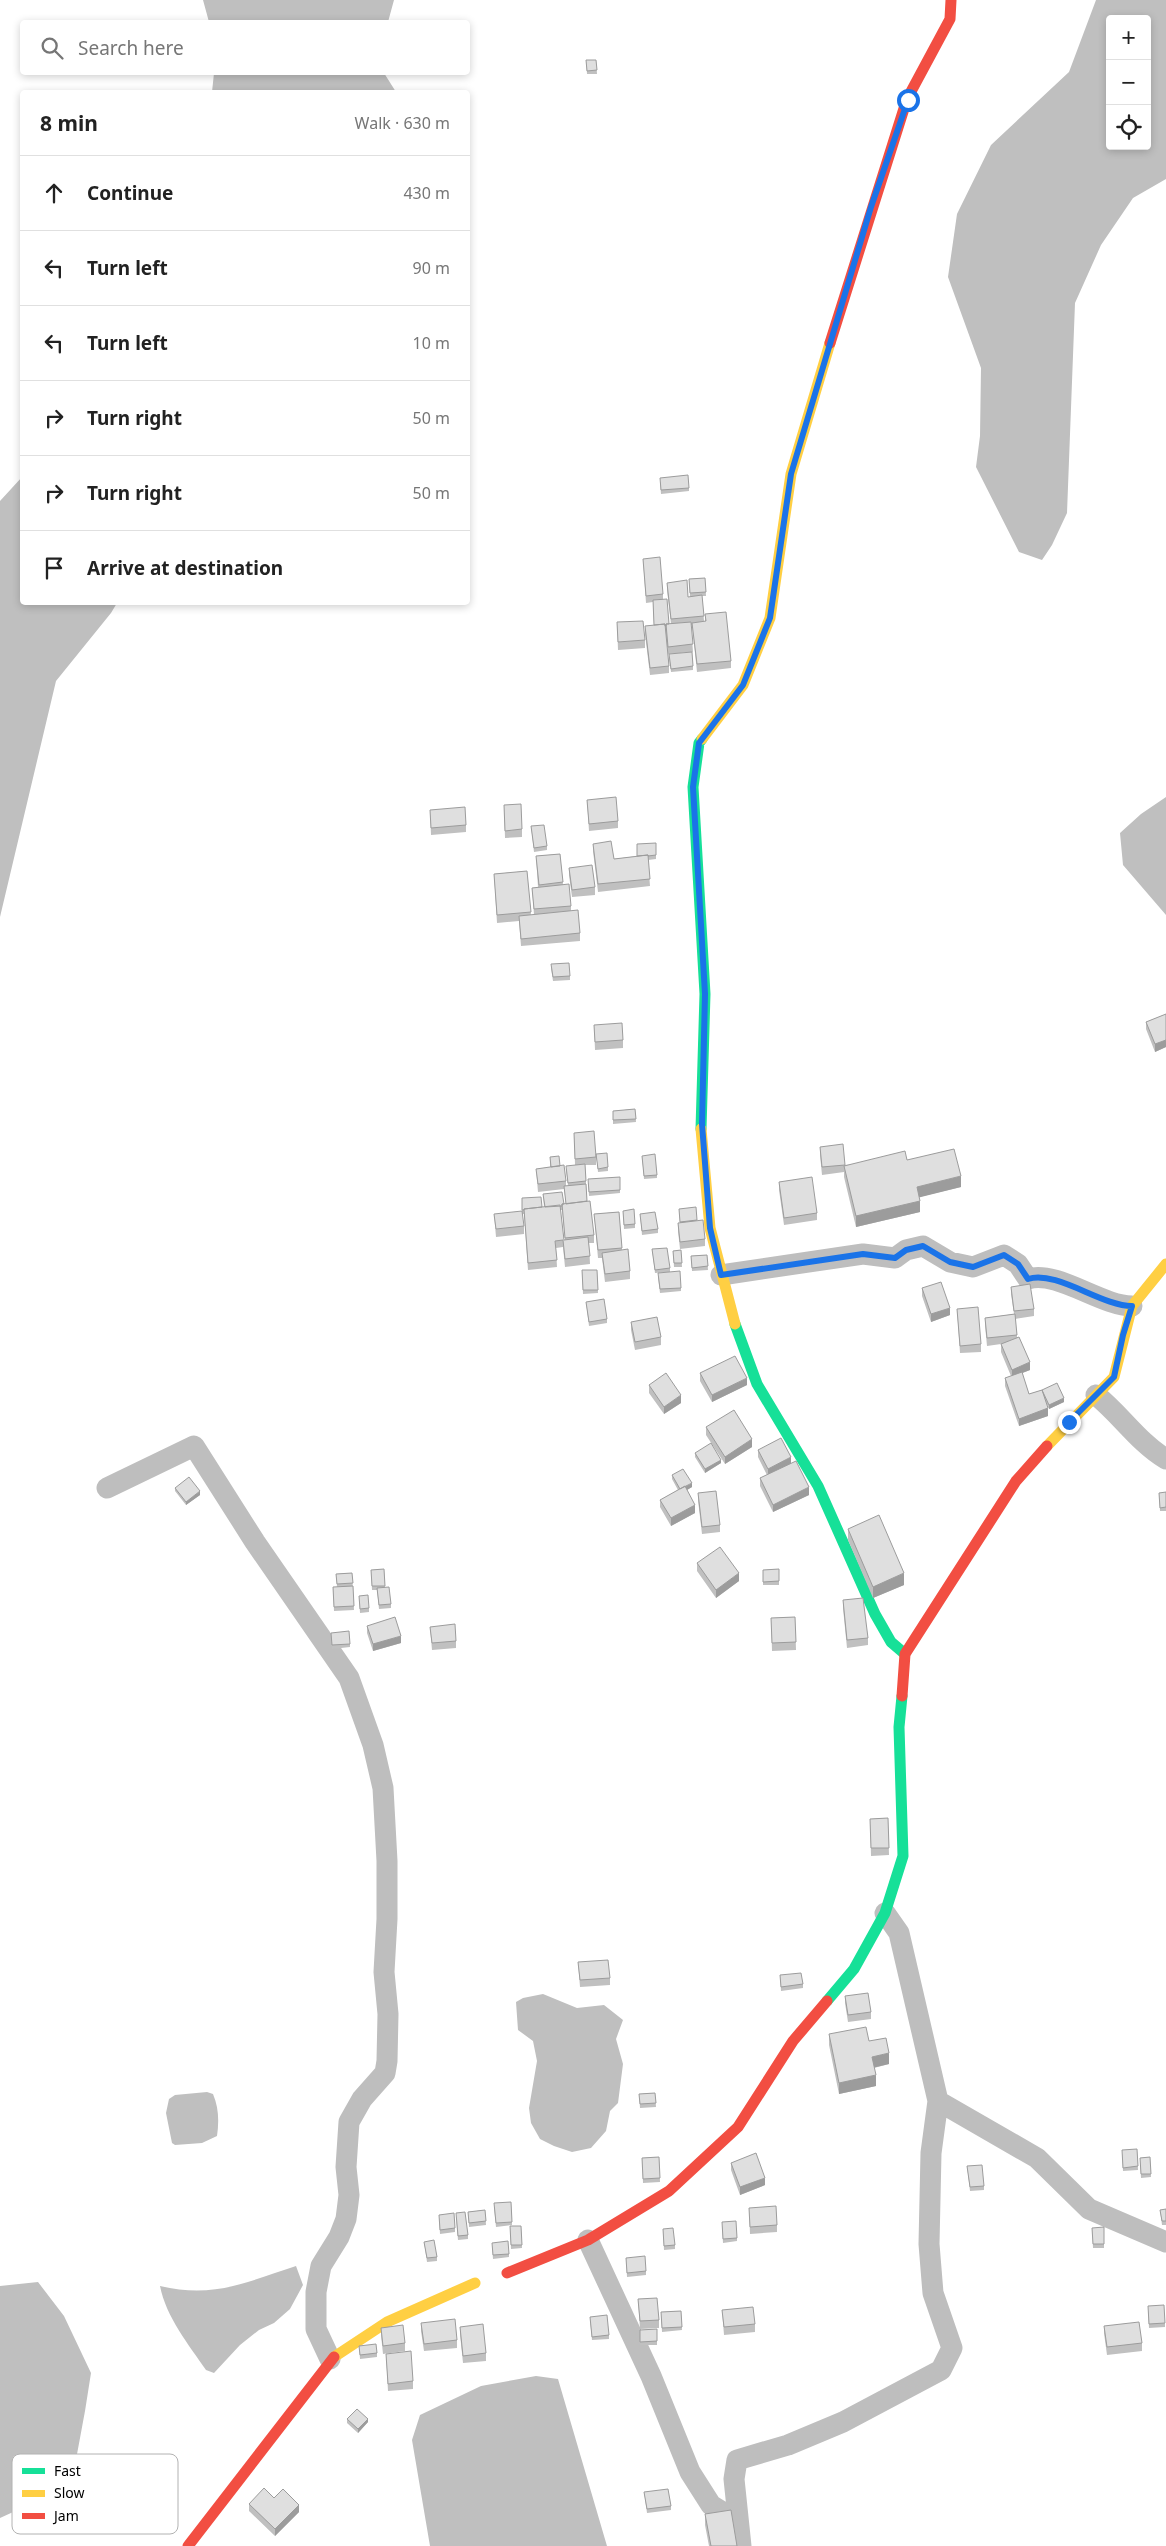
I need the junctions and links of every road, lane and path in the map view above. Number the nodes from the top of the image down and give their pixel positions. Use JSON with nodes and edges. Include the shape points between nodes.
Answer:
{"nodes":[{"id":1,"x":951,"y":0,"type":"edge"},
{"id":2,"x":1166,"y":1264,"type":"edge"},
{"id":3,"x":721,"y":1275,"type":"junction"},
{"id":4,"x":1132,"y":1306,"type":"junction"},
{"id":5,"x":1096,"y":1395,"type":"junction"},
{"id":6,"x":1166,"y":1458,"type":"edge"},
{"id":7,"x":107,"y":1488,"type":"dead end"},
{"id":8,"x":905,"y":1654,"type":"junction"},
{"id":9,"x":885,"y":1913,"type":"junction"},
{"id":10,"x":938,"y":2101,"type":"junction"},
{"id":11,"x":588,"y":2240,"type":"junction"},
{"id":12,"x":1166,"y":2242,"type":"edge"},
{"id":13,"x":507,"y":2273,"type":"dead end"},
{"id":14,"x":475,"y":2283,"type":"dead end"},
{"id":15,"x":330,"y":2359,"type":"junction"},
{"id":16,"x":737,"y":2521,"type":"junction"},
{"id":17,"x":188,"y":2546,"type":"edge"},
{"id":18,"x":741,"y":2546,"type":"edge"}],
"edges":[{"from":1,"to":3,"type":"street","via":[[950,19],[908,100],[824,361],[791,474],[770,618],[743,685],[699,743],[693,787],[705,994],[702,1124],[710,1228]]},
{"from":2,"to":4,"type":"street"},
{"from":3,"to":4,"type":"street","via":[[863,1254],[895,1258],[906,1250],[923,1246],[950,1262],[973,1267],[1004,1255],[1018,1264],[1028,1279],[1038,1276],[1085,1290],[1119,1306]]},
{"from":3,"to":8,"type":"street","via":[[746,1359],[757,1384],[818,1486],[890,1642]]},
{"from":4,"to":5,"type":"street","via":[[1114,1377]]},
{"from":5,"to":6,"type":"street","via":[[1116,1411],[1135,1436]]},
{"from":5,"to":8,"type":"street","via":[[1016,1481]]},
{"from":7,"to":15,"type":"street","via":[[194,1446],[260,1550],[349,1678],[374,1745],[383,1788],[387,1861],[388,1919],[384,1972],[388,2014],[387,2061],[385,2074],[362,2099],[350,2122],[346,2219],[322,2266],[316,2292],[316,2329]]},
{"from":8,"to":9,"type":"street","via":[[900,1727],[902,1856]]},
{"from":9,"to":10,"type":"street","via":[[899,1933]]},
{"from":9,"to":11,"type":"street","via":[[854,1969],[793,2041],[738,2127],[669,2191]]},
{"from":10,"to":12,"type":"street","via":[[1037,2158],[1089,2209]]},
{"from":10,"to":16,"type":"street","via":[[931,2153],[929,2244],[933,2293],[952,2348],[945,2363],[941,2370],[843,2422],[788,2445],[737,2460],[734,2479]]},
{"from":11,"to":13,"type":"street"},
{"from":11,"to":16,"type":"street","via":[[651,2376],[690,2472],[711,2505]]},
{"from":14,"to":15,"type":"street","via":[[387,2322]]},
{"from":15,"to":17,"type":"street"},
{"from":16,"to":18,"type":"street"}]}
